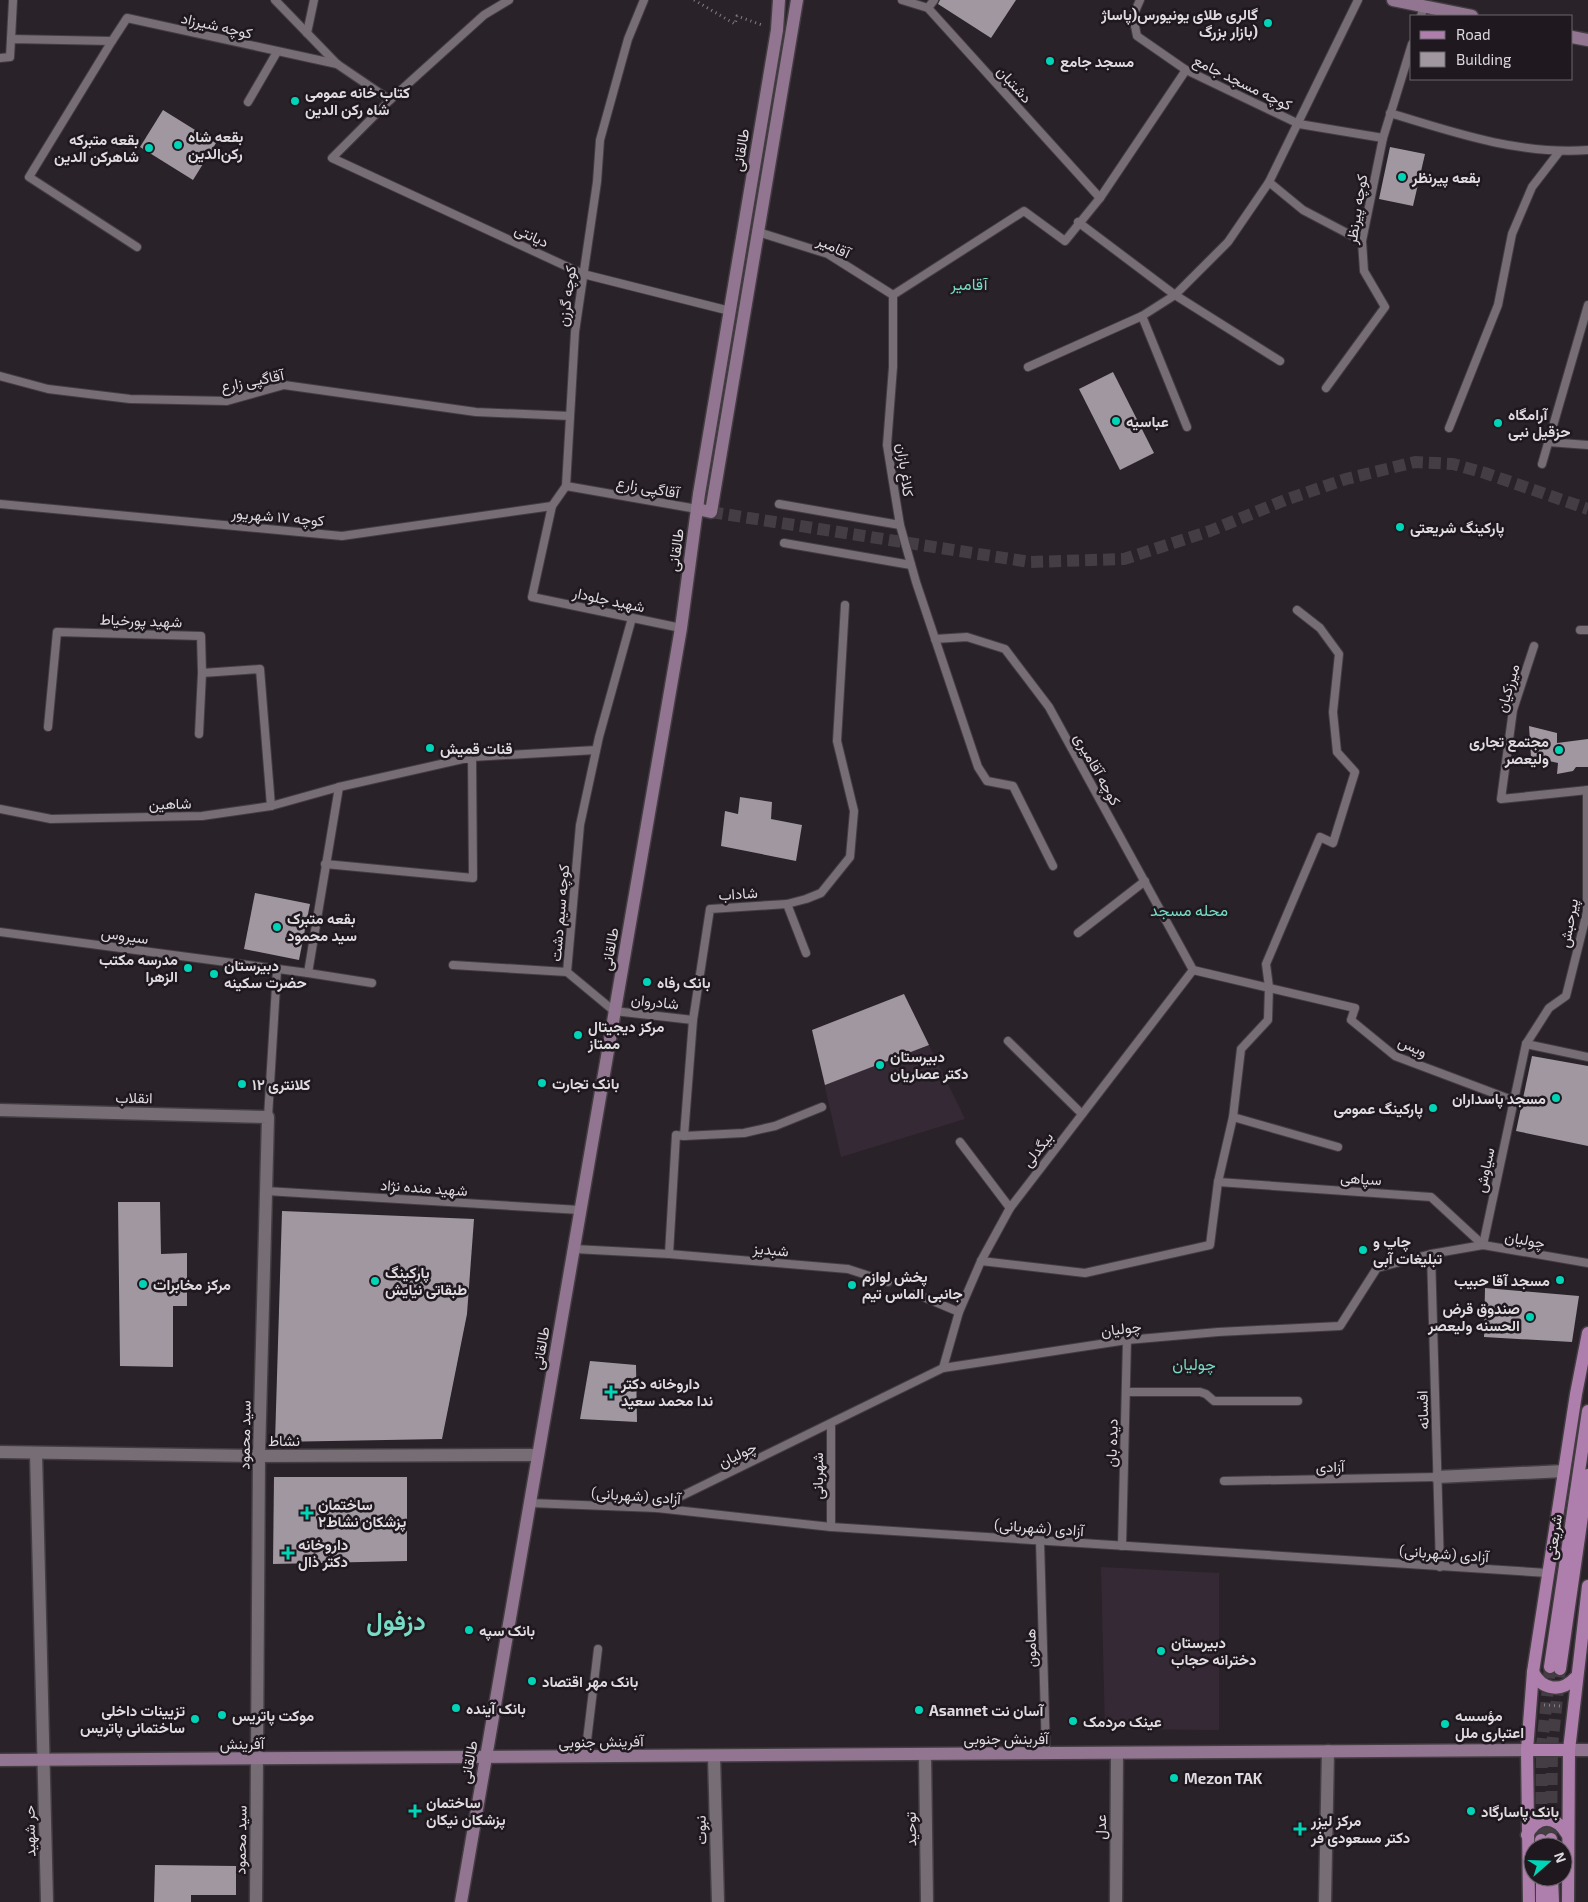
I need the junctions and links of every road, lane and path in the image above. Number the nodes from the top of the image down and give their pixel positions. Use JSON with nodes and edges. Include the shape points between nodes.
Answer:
{"nodes":[{"id":1,"x":13,"y":0,"type":"edge"},
{"id":2,"x":275,"y":0,"type":"edge"},
{"id":3,"x":314,"y":0,"type":"edge"},
{"id":4,"x":509,"y":0,"type":"edge"},
{"id":5,"x":644,"y":0,"type":"edge"},
{"id":6,"x":694,"y":0,"type":"edge"},
{"id":7,"x":779,"y":0,"type":"edge"},
{"id":8,"x":797,"y":0,"type":"edge"},
{"id":9,"x":902,"y":0,"type":"edge"},
{"id":10,"x":934,"y":0,"type":"edge"},
{"id":11,"x":1140,"y":0,"type":"edge"},
{"id":12,"x":1358,"y":0,"type":"edge"},
{"id":13,"x":1393,"y":0,"type":"edge"},
{"id":14,"x":928,"y":8,"type":"junction"},
{"id":15,"x":1422,"y":11,"type":"edge"},
{"id":16,"x":1462,"y":15,"type":"edge"},
{"id":17,"x":777,"y":30,"type":"junction"},
{"id":18,"x":307,"y":33,"type":"junction"},
{"id":19,"x":1573,"y":37,"type":"edge"},
{"id":20,"x":11,"y":39,"type":"junction"},
{"id":21,"x":1588,"y":40,"type":"edge"},
{"id":22,"x":112,"y":41,"type":"junction"},
{"id":23,"x":1410,"y":50,"type":"edge"},
{"id":24,"x":277,"y":52,"type":"junction"},
{"id":25,"x":0,"y":58,"type":"edge"},
{"id":26,"x":337,"y":64,"type":"junction"},
{"id":27,"x":1186,"y":70,"type":"junction"},
{"id":28,"x":390,"y":100,"type":"junction"},
{"id":29,"x":248,"y":102,"type":"dead end"},
{"id":30,"x":1390,"y":113,"type":"junction"},
{"id":31,"x":1299,"y":124,"type":"junction"},
{"id":32,"x":1383,"y":138,"type":"junction"},
{"id":33,"x":1588,"y":150,"type":"edge"},
{"id":34,"x":1559,"y":152,"type":"junction"},
{"id":35,"x":1269,"y":182,"type":"junction"},
{"id":36,"x":1100,"y":198,"type":"junction"},
{"id":37,"x":1078,"y":222,"type":"junction"},
{"id":38,"x":758,"y":232,"type":"junction"},
{"id":39,"x":1362,"y":241,"type":"junction"},
{"id":40,"x":137,"y":247,"type":"dead end"},
{"id":41,"x":583,"y":274,"type":"junction"},
{"id":42,"x":1175,"y":294,"type":"junction"},
{"id":43,"x":893,"y":295,"type":"junction"},
{"id":44,"x":1588,"y":305,"type":"edge"},
{"id":45,"x":730,"y":311,"type":"junction"},
{"id":46,"x":1142,"y":316,"type":"junction"},
{"id":47,"x":1280,"y":361,"type":"dead end"},
{"id":48,"x":1028,"y":367,"type":"dead end"},
{"id":49,"x":0,"y":376,"type":"edge"},
{"id":50,"x":1326,"y":388,"type":"dead end"},
{"id":51,"x":570,"y":416,"type":"junction"},
{"id":52,"x":1187,"y":427,"type":"dead end"},
{"id":53,"x":1449,"y":428,"type":"dead end"},
{"id":54,"x":1548,"y":442,"type":"junction"},
{"id":55,"x":1588,"y":446,"type":"edge"},
{"id":56,"x":1542,"y":464,"type":"dead end"},
{"id":57,"x":566,"y":486,"type":"junction"},
{"id":58,"x":0,"y":504,"type":"edge"},
{"id":59,"x":779,"y":504,"type":"dead end"},
{"id":60,"x":552,"y":506,"type":"junction"},
{"id":61,"x":697,"y":509,"type":"junction"},
{"id":62,"x":900,"y":525,"type":"junction"},
{"id":63,"x":784,"y":543,"type":"dead end"},
{"id":64,"x":911,"y":565,"type":"junction"},
{"id":65,"x":845,"y":605,"type":"dead end"},
{"id":66,"x":1297,"y":610,"type":"dead end"},
{"id":67,"x":632,"y":618,"type":"junction"},
{"id":68,"x":681,"y":628,"type":"junction"},
{"id":69,"x":935,"y":639,"type":"junction"},
{"id":70,"x":1534,"y":646,"type":"dead end"},
{"id":71,"x":202,"y":673,"type":"junction"},
{"id":72,"x":48,"y":727,"type":"dead end"},
{"id":73,"x":199,"y":734,"type":"dead end"},
{"id":74,"x":596,"y":750,"type":"junction"},
{"id":75,"x":472,"y":757,"type":"junction"},
{"id":76,"x":339,"y":787,"type":"junction"},
{"id":77,"x":1587,"y":790,"type":"edge"},
{"id":78,"x":271,"y":806,"type":"junction"},
{"id":79,"x":0,"y":809,"type":"edge"},
{"id":80,"x":325,"y":864,"type":"junction"},
{"id":81,"x":1053,"y":866,"type":"dead end"},
{"id":82,"x":1145,"y":881,"type":"junction"},
{"id":83,"x":787,"y":904,"type":"junction"},
{"id":84,"x":1587,"y":912,"type":"edge"},
{"id":85,"x":0,"y":932,"type":"edge"},
{"id":86,"x":1078,"y":933,"type":"dead end"},
{"id":87,"x":806,"y":953,"type":"dead end"},
{"id":88,"x":453,"y":965,"type":"dead end"},
{"id":89,"x":277,"y":970,"type":"junction"},
{"id":90,"x":1193,"y":970,"type":"junction"},
{"id":91,"x":567,"y":972,"type":"junction"},
{"id":92,"x":308,"y":974,"type":"junction"},
{"id":93,"x":372,"y":983,"type":"dead end"},
{"id":94,"x":1269,"y":987,"type":"junction"},
{"id":95,"x":614,"y":1011,"type":"junction"},
{"id":96,"x":694,"y":1020,"type":"junction"},
{"id":97,"x":1008,"y":1042,"type":"dead end"},
{"id":98,"x":1526,"y":1044,"type":"junction"},
{"id":99,"x":1588,"y":1057,"type":"edge"},
{"id":100,"x":1512,"y":1100,"type":"junction"},
{"id":101,"x":822,"y":1107,"type":"dead end"},
{"id":102,"x":0,"y":1110,"type":"edge"},
{"id":103,"x":1082,"y":1114,"type":"junction"},
{"id":104,"x":268,"y":1117,"type":"junction"},
{"id":105,"x":1232,"y":1117,"type":"junction"},
{"id":106,"x":684,"y":1136,"type":"junction"},
{"id":107,"x":960,"y":1142,"type":"dead end"},
{"id":108,"x":1338,"y":1147,"type":"dead end"},
{"id":109,"x":1218,"y":1182,"type":"junction"},
{"id":110,"x":266,"y":1191,"type":"junction"},
{"id":111,"x":1010,"y":1208,"type":"junction"},
{"id":112,"x":580,"y":1210,"type":"junction"},
{"id":113,"x":1483,"y":1245,"type":"junction"},
{"id":114,"x":574,"y":1250,"type":"junction"},
{"id":115,"x":669,"y":1254,"type":"junction"},
{"id":116,"x":1431,"y":1254,"type":"junction"},
{"id":117,"x":981,"y":1261,"type":"junction"},
{"id":118,"x":1588,"y":1263,"type":"edge"},
{"id":119,"x":888,"y":1282,"type":"dead end"},
{"id":120,"x":916,"y":1294,"type":"dead end"},
{"id":121,"x":959,"y":1312,"type":"junction"},
{"id":122,"x":1588,"y":1333,"type":"edge"},
{"id":123,"x":1127,"y":1340,"type":"junction"},
{"id":124,"x":943,"y":1368,"type":"junction"},
{"id":125,"x":1126,"y":1392,"type":"junction"},
{"id":126,"x":1298,"y":1401,"type":"dead end"},
{"id":127,"x":1588,"y":1411,"type":"edge"},
{"id":128,"x":831,"y":1425,"type":"junction"},
{"id":129,"x":0,"y":1452,"type":"edge"},
{"id":130,"x":36,"y":1452,"type":"junction"},
{"id":131,"x":538,"y":1455,"type":"junction"},
{"id":132,"x":259,"y":1456,"type":"junction"},
{"id":133,"x":1564,"y":1471,"type":"junction"},
{"id":134,"x":1588,"y":1475,"type":"edge"},
{"id":135,"x":1437,"y":1477,"type":"junction"},
{"id":136,"x":1224,"y":1481,"type":"dead end"},
{"id":137,"x":530,"y":1503,"type":"junction"},
{"id":138,"x":657,"y":1508,"type":"junction"},
{"id":139,"x":831,"y":1527,"type":"junction"},
{"id":140,"x":1040,"y":1541,"type":"junction"},
{"id":141,"x":1122,"y":1546,"type":"junction"},
{"id":142,"x":1440,"y":1567,"type":"junction"},
{"id":143,"x":1548,"y":1573,"type":"junction"},
{"id":144,"x":1588,"y":1586,"type":"edge"},
{"id":145,"x":598,"y":1650,"type":"dead end"},
{"id":146,"x":1533,"y":1672,"type":"junction"},
{"id":147,"x":1576,"y":1678,"type":"junction"},
{"id":148,"x":1527,"y":1750,"type":"junction"},
{"id":149,"x":1568,"y":1750,"type":"junction"},
{"id":150,"x":1588,"y":1750,"type":"edge"},
{"id":151,"x":1328,"y":1751,"type":"junction"},
{"id":152,"x":1118,"y":1753,"type":"junction"},
{"id":153,"x":1046,"y":1754,"type":"junction"},
{"id":154,"x":925,"y":1755,"type":"junction"},
{"id":155,"x":714,"y":1756,"type":"junction"},
{"id":156,"x":585,"y":1757,"type":"junction"},
{"id":157,"x":485,"y":1758,"type":"junction"},
{"id":158,"x":257,"y":1759,"type":"junction"},
{"id":159,"x":0,"y":1760,"type":"edge"},
{"id":160,"x":44,"y":1760,"type":"junction"},
{"id":161,"x":1567,"y":1834,"type":"junction"},
{"id":162,"x":1527,"y":1835,"type":"junction"},
{"id":163,"x":1542,"y":1887,"type":"edge"},
{"id":164,"x":1552,"y":1887,"type":"edge"},
{"id":165,"x":47,"y":1902,"type":"edge"},
{"id":166,"x":256,"y":1902,"type":"edge"},
{"id":167,"x":461,"y":1902,"type":"edge"},
{"id":168,"x":718,"y":1902,"type":"edge"},
{"id":169,"x":927,"y":1902,"type":"edge"},
{"id":170,"x":1116,"y":1902,"type":"edge"},
{"id":171,"x":1325,"y":1902,"type":"edge"},
{"id":172,"x":1529,"y":1902,"type":"edge"},
{"id":173,"x":1542,"y":1902,"type":"edge"},
{"id":174,"x":1553,"y":1902,"type":"edge"},
{"id":175,"x":1568,"y":1902,"type":"edge"}],
"edges":[{"from":1,"to":20,"type":"lane"},
{"from":2,"to":18,"type":"lane"},
{"from":3,"to":18,"type":"lane"},
{"from":4,"to":28,"type":"lane","via":[[484,15]]},
{"from":5,"to":41,"type":"lane","name":"کوچه گرزن","via":[[628,39],[600,140]]},
{"from":6,"to":17,"type":"path","via":[[735,24],[737,16]]},
{"from":7,"to":17,"type":"main road","name":"طالقانی"},
{"from":8,"to":38,"type":"main road","name":"طالقانی"},
{"from":9,"to":14,"type":"lane"},
{"from":10,"to":14,"type":"lane"},
{"from":11,"to":27,"type":"lane","name":"کوچه مسجد جامع","via":[[1133,16],[1137,36]]},
{"from":12,"to":31,"type":"lane"},
{"from":13,"to":15,"type":"main road"},
{"from":14,"to":36,"type":"lane","name":"دشتبان"},
{"from":15,"to":16,"type":"main road"},
{"from":17,"to":45,"type":"main road","name":"طالقانی"},
{"from":18,"to":26,"type":"lane"},
{"from":19,"to":21,"type":"main road"},
{"from":20,"to":22,"type":"lane"},
{"from":20,"to":25,"type":"lane","via":[[10,57]]},
{"from":22,"to":24,"type":"lane","name":"کوچه شیرزاد","via":[[127,18]]},
{"from":22,"to":40,"type":"lane","via":[[30,177]]},
{"from":23,"to":30,"type":"lane","name":"کوچه پیرنظر"},
{"from":24,"to":26,"type":"lane","name":"کوچه شیرزاد"},
{"from":24,"to":29,"type":"lane"},
{"from":26,"to":28,"type":"lane"},
{"from":27,"to":31,"type":"lane","name":"کوچه مسجد جامع"},
{"from":27,"to":36,"type":"lane"},
{"from":28,"to":41,"type":"lane","name":"دیانتی","via":[[332,158]]},
{"from":30,"to":32,"type":"lane","name":"کوچه پیرنظر"},
{"from":30,"to":34,"type":"lane","via":[[1483,141]]},
{"from":31,"to":32,"type":"lane","name":"کوچه مسجد جامع"},
{"from":31,"to":35,"type":"lane"},
{"from":32,"to":39,"type":"lane","name":"کوچه پیرنظر"},
{"from":33,"to":34,"type":"lane"},
{"from":34,"to":53,"type":"lane","via":[[1532,187],[1512,234],[1498,305]]},
{"from":35,"to":39,"type":"lane","via":[[1303,210]]},
{"from":35,"to":42,"type":"lane","via":[[1228,242]]},
{"from":36,"to":37,"type":"lane"},
{"from":37,"to":42,"type":"lane"},
{"from":37,"to":43,"type":"lane","via":[[1065,241],[1024,211]]},
{"from":38,"to":43,"type":"lane","name":"آقامیر","via":[[828,254]]},
{"from":38,"to":61,"type":"main road","name":"طالقانی","via":[[711,512]]},
{"from":39,"to":50,"type":"lane","name":"کوچه پیرنظر","via":[[1364,271],[1385,307]]},
{"from":41,"to":45,"type":"lane","name":"دیانتی"},
{"from":41,"to":51,"type":"lane","name":"کوچه گرزن","via":[[575,332]]},
{"from":42,"to":46,"type":"lane"},
{"from":42,"to":47,"type":"lane"},
{"from":43,"to":62,"type":"lane","name":"کلاغ بازان","via":[[893,367],[887,445]]},
{"from":44,"to":54,"type":"lane"},
{"from":45,"to":61,"type":"main road","name":"طالقانی"},
{"from":46,"to":48,"type":"lane"},
{"from":46,"to":52,"type":"lane"},
{"from":49,"to":51,"type":"lane","name":"آقاگپی زارع","via":[[48,389],[130,399],[227,402],[284,385],[476,412]]},
{"from":51,"to":57,"type":"lane","name":"کوچه گرزن"},
{"from":54,"to":55,"type":"lane"},
{"from":54,"to":56,"type":"lane"},
{"from":57,"to":60,"type":"lane"},
{"from":57,"to":61,"type":"lane","name":"آقاگپی زارع"},
{"from":58,"to":60,"type":"lane","name":"کوچه ۱۷ شهریور","via":[[342,536]]},
{"from":59,"to":62,"type":"lane"},
{"from":60,"to":67,"type":"lane","name":"شهید جلودار","via":[[532,597]]},
{"from":61,"to":68,"type":"main road","name":"طالقانی"},
{"from":62,"to":64,"type":"lane","name":"کلاغ بازان"},
{"from":63,"to":64,"type":"lane"},
{"from":64,"to":69,"type":"lane","name":"کلاغ بازان"},
{"from":65,"to":83,"type":"lane","name":"شاداب","via":[[837,741],[854,811],[850,857],[821,893]]},
{"from":66,"to":94,"type":"lane","via":[[1320,628],[1339,654],[1333,712],[1337,752],[1355,772],[1334,843],[1320,837],[1266,964]]},
{"from":67,"to":68,"type":"lane","name":"شهید جلودار"},
{"from":67,"to":74,"type":"lane","name":"کوچه سیم دشت"},
{"from":68,"to":95,"type":"main road","name":"طالقانی"},
{"from":69,"to":81,"type":"lane","name":"کلاغ بازان","via":[[978,767],[987,781],[1013,786]]},
{"from":69,"to":82,"type":"lane","name":"کوچه آقامیری","via":[[967,637],[1005,649],[1049,707]]},
{"from":70,"to":77,"type":"lane","name":"میرزکیان","via":[[1513,710],[1500,799]]},
{"from":71,"to":72,"type":"lane","name":"شهید پورخیاط","via":[[201,636],[57,632]]},
{"from":71,"to":73,"type":"lane"},
{"from":71,"to":78,"type":"lane","via":[[260,669]]},
{"from":74,"to":75,"type":"lane","name":"شاهین"},
{"from":74,"to":91,"type":"lane","name":"کوچه سیم دشت","via":[[580,825]]},
{"from":75,"to":76,"type":"lane","name":"شاهین"},
{"from":75,"to":80,"type":"lane","via":[[473,878]]},
{"from":76,"to":78,"type":"lane","name":"شاهین"},
{"from":76,"to":80,"type":"lane"},
{"from":77,"to":84,"type":"lane","name":"پیرحبش"},
{"from":78,"to":79,"type":"lane","name":"شاهین","via":[[202,816],[51,819]]},
{"from":80,"to":92,"type":"lane"},
{"from":82,"to":86,"type":"lane"},
{"from":82,"to":90,"type":"lane","name":"کوچه آقامیری"},
{"from":83,"to":87,"type":"lane"},
{"from":83,"to":96,"type":"lane","name":"شاداب","via":[[710,909]]},
{"from":84,"to":98,"type":"lane","name":"پیرحبش","via":[[1566,996],[1549,1008]]},
{"from":85,"to":89,"type":"lane","name":"سیروس"},
{"from":88,"to":91,"type":"lane"},
{"from":89,"to":92,"type":"lane","name":"سیروس"},
{"from":89,"to":104,"type":"lane","name":"سید محمود"},
{"from":90,"to":94,"type":"lane"},
{"from":90,"to":103,"type":"lane","name":"بیگدلی"},
{"from":91,"to":95,"type":"lane","name":"کوچه سیم دشت"},
{"from":92,"to":93,"type":"lane","name":"سیروس"},
{"from":94,"to":100,"type":"lane","name":"ویس","via":[[1355,1008],[1351,1020],[1395,1056]]},
{"from":94,"to":105,"type":"lane","via":[[1268,1020],[1241,1050]]},
{"from":95,"to":96,"type":"lane","name":"شادروان"},
{"from":95,"to":112,"type":"main road","name":"طالقانی"},
{"from":96,"to":106,"type":"lane","name":"شاداب"},
{"from":97,"to":103,"type":"lane"},
{"from":98,"to":99,"type":"lane"},
{"from":98,"to":100,"type":"lane"},
{"from":100,"to":113,"type":"lane","name":"سیاوش"},
{"from":101,"to":106,"type":"lane","via":[[775,1126],[744,1133]]},
{"from":102,"to":104,"type":"street","name":"انقلاب"},
{"from":103,"to":111,"type":"lane","name":"بیگدلی"},
{"from":104,"to":110,"type":"street","name":"سید محمود"},
{"from":105,"to":108,"type":"lane"},
{"from":105,"to":109,"type":"lane"},
{"from":106,"to":115,"type":"lane","name":"شاداب","via":[[676,1136]]},
{"from":107,"to":111,"type":"lane"},
{"from":109,"to":113,"type":"lane","name":"سپاهی","via":[[1431,1197]]},
{"from":109,"to":117,"type":"lane","via":[[1210,1245],[1085,1273]]},
{"from":110,"to":112,"type":"lane","name":"شهید منده نژاد"},
{"from":110,"to":132,"type":"street","name":"سید محمود"},
{"from":111,"to":117,"type":"lane","name":"بیگدلی"},
{"from":112,"to":114,"type":"main road","name":"طالقانی"},
{"from":113,"to":116,"type":"lane","name":"چولیان"},
{"from":113,"to":118,"type":"lane","name":"چولیان"},
{"from":114,"to":115,"type":"lane","name":"شبدیز"},
{"from":114,"to":131,"type":"main road","name":"طالقانی"},
{"from":115,"to":119,"type":"lane","name":"شبدیز","via":[[848,1269]]},
{"from":116,"to":123,"type":"lane","name":"چولیان","via":[[1377,1268],[1340,1326]]},
{"from":116,"to":135,"type":"lane","name":"افسانه"},
{"from":117,"to":121,"type":"lane","name":"بیگدلی"},
{"from":120,"to":121,"type":"lane"},
{"from":121,"to":124,"type":"lane","name":"بیگدلی"},
{"from":122,"to":133,"type":"main road"},
{"from":123,"to":124,"type":"lane","name":"چولیان"},
{"from":123,"to":125,"type":"lane","name":"دیده بان"},
{"from":124,"to":128,"type":"lane","name":"چولیان"},
{"from":125,"to":126,"type":"lane","via":[[1200,1392],[1214,1401]]},
{"from":125,"to":141,"type":"lane","name":"دیده بان"},
{"from":127,"to":134,"type":"main road","name":"شریعتی","via":[[1555,1668]]},
{"from":128,"to":138,"type":"lane","name":"چولیان"},
{"from":128,"to":139,"type":"lane","name":"شهربانی"},
{"from":129,"to":130,"type":"street","name":"نشاط"},
{"from":130,"to":132,"type":"street","name":"نشاط"},
{"from":130,"to":160,"type":"street","name":"حر شهید"},
{"from":131,"to":132,"type":"street","name":"نشاط"},
{"from":131,"to":137,"type":"main road","name":"طالقانی"},
{"from":132,"to":158,"type":"street","name":"سید محمود"},
{"from":133,"to":135,"type":"street"},
{"from":133,"to":143,"type":"main road"},
{"from":135,"to":136,"type":"lane","name":"آزادی"},
{"from":135,"to":142,"type":"lane","name":"افسانه"},
{"from":137,"to":138,"type":"lane","name":"آزادی (شهربانی)"},
{"from":137,"to":157,"type":"main road","name":"طالقانی"},
{"from":138,"to":139,"type":"lane","name":"آزادی (شهربانی)"},
{"from":139,"to":140,"type":"lane","name":"آزادی (شهربانی)"},
{"from":140,"to":141,"type":"lane","name":"آزادی (شهربانی)"},
{"from":140,"to":153,"type":"lane","name":"هامون"},
{"from":141,"to":142,"type":"lane","name":"آزادی (شهربانی)"},
{"from":142,"to":143,"type":"lane","name":"آزادی (شهربانی)"},
{"from":143,"to":146,"type":"main road"},
{"from":144,"to":147,"type":"main road"},
{"from":145,"to":156,"type":"lane"},
{"from":146,"to":147,"type":"main road","via":[[1549,1687],[1564,1687]]},
{"from":146,"to":148,"type":"main road"},
{"from":147,"to":149,"type":"main road"},
{"from":148,"to":149,"type":"main road"},
{"from":148,"to":151,"type":"main road","name":"آفرینش جنوبی"},
{"from":148,"to":162,"type":"main road"},
{"from":149,"to":150,"type":"main road"},
{"from":149,"to":161,"type":"main road"},
{"from":151,"to":152,"type":"main road","name":"آفرینش جنوبی"},
{"from":151,"to":171,"type":"street"},
{"from":152,"to":153,"type":"main road","name":"آفرینش جنوبی"},
{"from":152,"to":170,"type":"street","name":"عدل"},
{"from":153,"to":154,"type":"main road","name":"آفرینش جنوبی"},
{"from":154,"to":155,"type":"main road","name":"آفرینش جنوبی"},
{"from":154,"to":169,"type":"street","name":"توحید"},
{"from":155,"to":156,"type":"main road","name":"آفرینش جنوبی"},
{"from":155,"to":168,"type":"street","name":"نبوت"},
{"from":156,"to":157,"type":"main road","name":"آفرینش جنوبی"},
{"from":157,"to":158,"type":"main road","name":"آفرینش"},
{"from":157,"to":167,"type":"main road","name":"طالقانی"},
{"from":158,"to":160,"type":"main road","name":"آفرینش"},
{"from":158,"to":166,"type":"street","name":"سید محمود"},
{"from":159,"to":160,"type":"main road","name":"آفرینش"},
{"from":160,"to":165,"type":"street","name":"حر شهید"},
{"from":161,"to":162,"type":"main road","via":[[1561,1825],[1552,1820],[1542,1820],[1532,1826]]},
{"from":161,"to":175,"type":"main road"},
{"from":162,"to":172,"type":"main road"},
{"from":163,"to":173,"type":"main road"},
{"from":164,"to":174,"type":"main road"}]}
